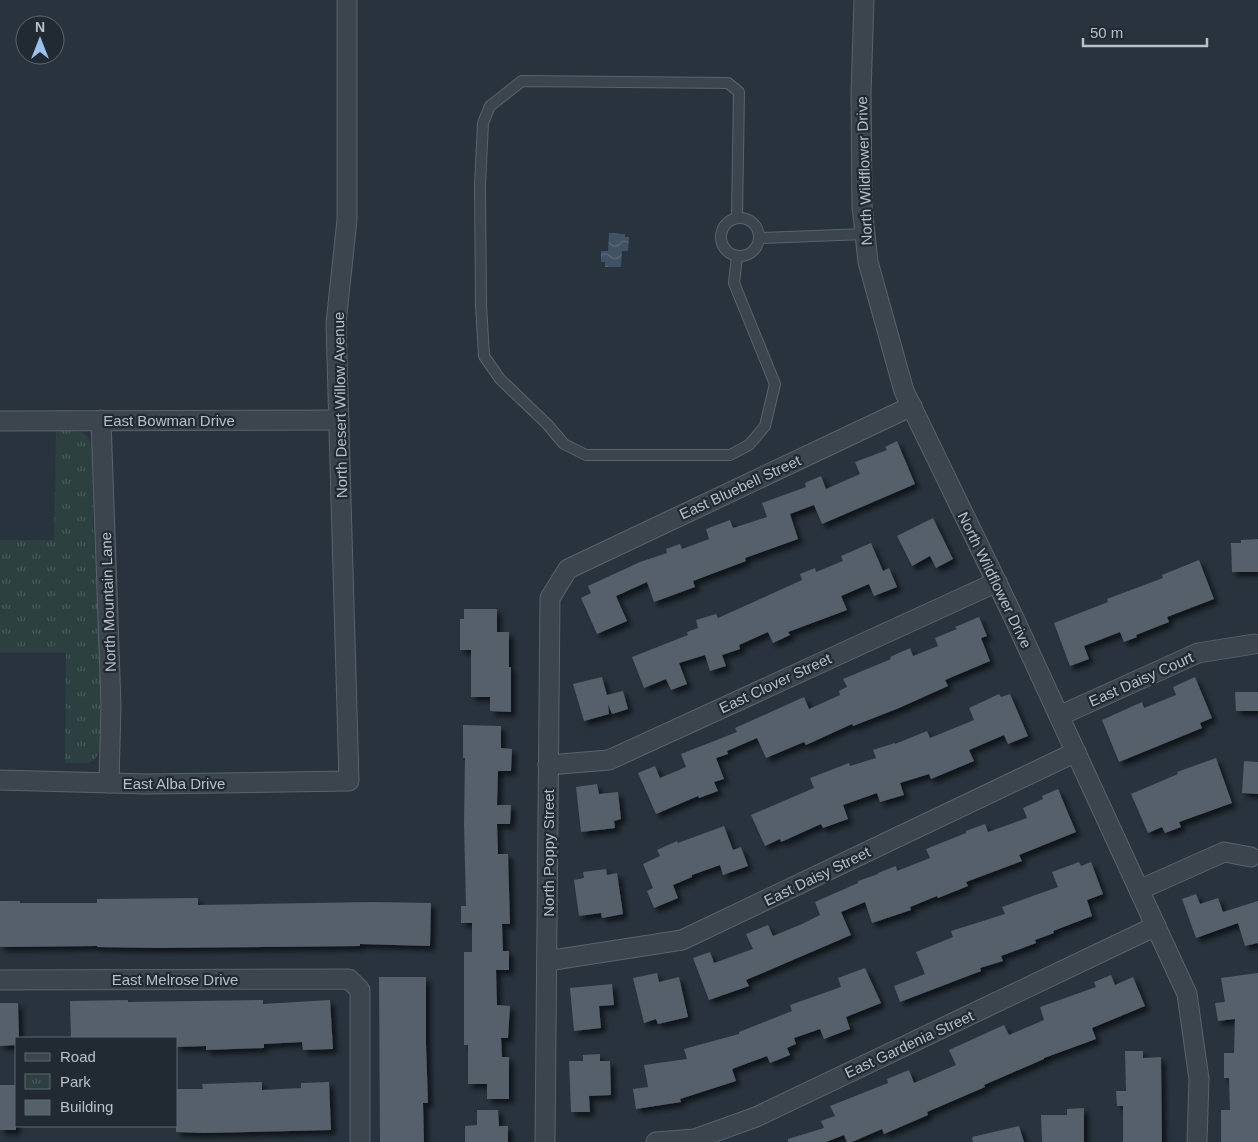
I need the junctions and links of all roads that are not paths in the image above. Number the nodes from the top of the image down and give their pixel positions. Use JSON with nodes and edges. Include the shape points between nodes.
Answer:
{"nodes":[{"id":1,"x":347,"y":0,"type":"edge"},
{"id":2,"x":864,"y":0,"type":"edge"},
{"id":3,"x":738,"y":218,"type":"junction"},
{"id":4,"x":865,"y":234,"type":"junction"},
{"id":5,"x":759,"y":238,"type":"junction"},
{"id":6,"x":737,"y":256,"type":"junction"},
{"id":7,"x":912,"y":406,"type":"junction"},
{"id":8,"x":101,"y":420,"type":"junction"},
{"id":9,"x":339,"y":420,"type":"junction"},
{"id":10,"x":0,"y":421,"type":"edge"},
{"id":11,"x":568,"y":569,"type":"joint"},
{"id":12,"x":997,"y":582,"type":"junction"},
{"id":13,"x":1254,"y":644,"type":"dead end"},
{"id":14,"x":1059,"y":716,"type":"junction"},
{"id":15,"x":1076,"y":752,"type":"junction"},
{"id":16,"x":548,"y":765,"type":"junction"},
{"id":17,"x":0,"y":780,"type":"edge"},
{"id":18,"x":349,"y":781,"type":"joint"},
{"id":19,"x":109,"y":783,"type":"junction"},
{"id":20,"x":1251,"y":857,"type":"dead end"},
{"id":21,"x":1139,"y":890,"type":"junction"},
{"id":22,"x":1156,"y":926,"type":"junction"},
{"id":23,"x":547,"y":961,"type":"junction"},
{"id":24,"x":0,"y":980,"type":"edge"},
{"id":25,"x":360,"y":1142,"type":"edge"},
{"id":26,"x":545,"y":1142,"type":"edge"},
{"id":27,"x":656,"y":1142,"type":"edge"},
{"id":28,"x":1197,"y":1142,"type":"edge"}],
"edges":[{"from":1,"to":9,"type":"street","name":"North Desert Willow Avenue","via":[[347,220],[336,323]]},
{"from":2,"to":4,"type":"street","name":"North Wildflower Drive","via":[[861,94]]},
{"from":3,"to":5,"type":"lane","via":[[744,218],[755,226]]},
{"from":3,"to":6,"type":"lane","via":[[726,223],[721,240],[726,251]]},
{"from":3,"to":6,"type":"lane","via":[[739,92],[728,82],[522,81],[490,106],[483,123],[480,195],[484,356],[500,379],[564,444],[586,455],[730,455],[749,446],[765,426],[775,384],[734,283]]},
{"from":4,"to":5,"type":"lane"},
{"from":4,"to":7,"type":"street","name":"North Wildflower Drive","via":[[868,262],[904,391]]},
{"from":5,"to":6,"type":"lane","via":[[754,249]]},
{"from":7,"to":11,"type":"street","name":"East Bluebell Street"},
{"from":7,"to":12,"type":"street","name":"North Wildflower Drive"},
{"from":8,"to":9,"type":"street","name":"East Bowman Drive"},
{"from":8,"to":10,"type":"street","name":"East Bowman Drive"},
{"from":8,"to":19,"type":"street","name":"North Mountain Lane","via":[[111,705]]},
{"from":9,"to":18,"type":"street","name":"North Desert Willow Avenue"},
{"from":11,"to":16,"type":"street","name":"North Poppy Street","via":[[550,598]]},
{"from":12,"to":14,"type":"street","name":"North Wildflower Drive"},
{"from":12,"to":16,"type":"street","name":"East Clover Street","via":[[609,760]]},
{"from":13,"to":14,"type":"street","name":"East Daisy Court","via":[[1198,653]]},
{"from":14,"to":15,"type":"street","name":"North Wildflower Drive"},
{"from":15,"to":21,"type":"street","name":"North Wildflower Drive"},
{"from":15,"to":23,"type":"street","name":"East Daisy Street","via":[[682,940]]},
{"from":16,"to":23,"type":"street","name":"North Poppy Street"},
{"from":17,"to":19,"type":"street","name":"East Alba Drive"},
{"from":18,"to":19,"type":"street","name":"East Alba Drive"},
{"from":20,"to":21,"type":"street","via":[[1224,852]]},
{"from":21,"to":22,"type":"street","name":"North Wildflower Drive"},
{"from":22,"to":27,"type":"street","name":"East Gardenia Street","via":[[756,1117],[695,1139]]},
{"from":22,"to":28,"type":"street","name":"North Wildflower Drive","via":[[1187,994],[1199,1079]]},
{"from":23,"to":26,"type":"street","name":"North Poppy Street"},
{"from":24,"to":25,"type":"street","name":"East Melrose Drive","via":[[349,979],[360,990]]}]}
